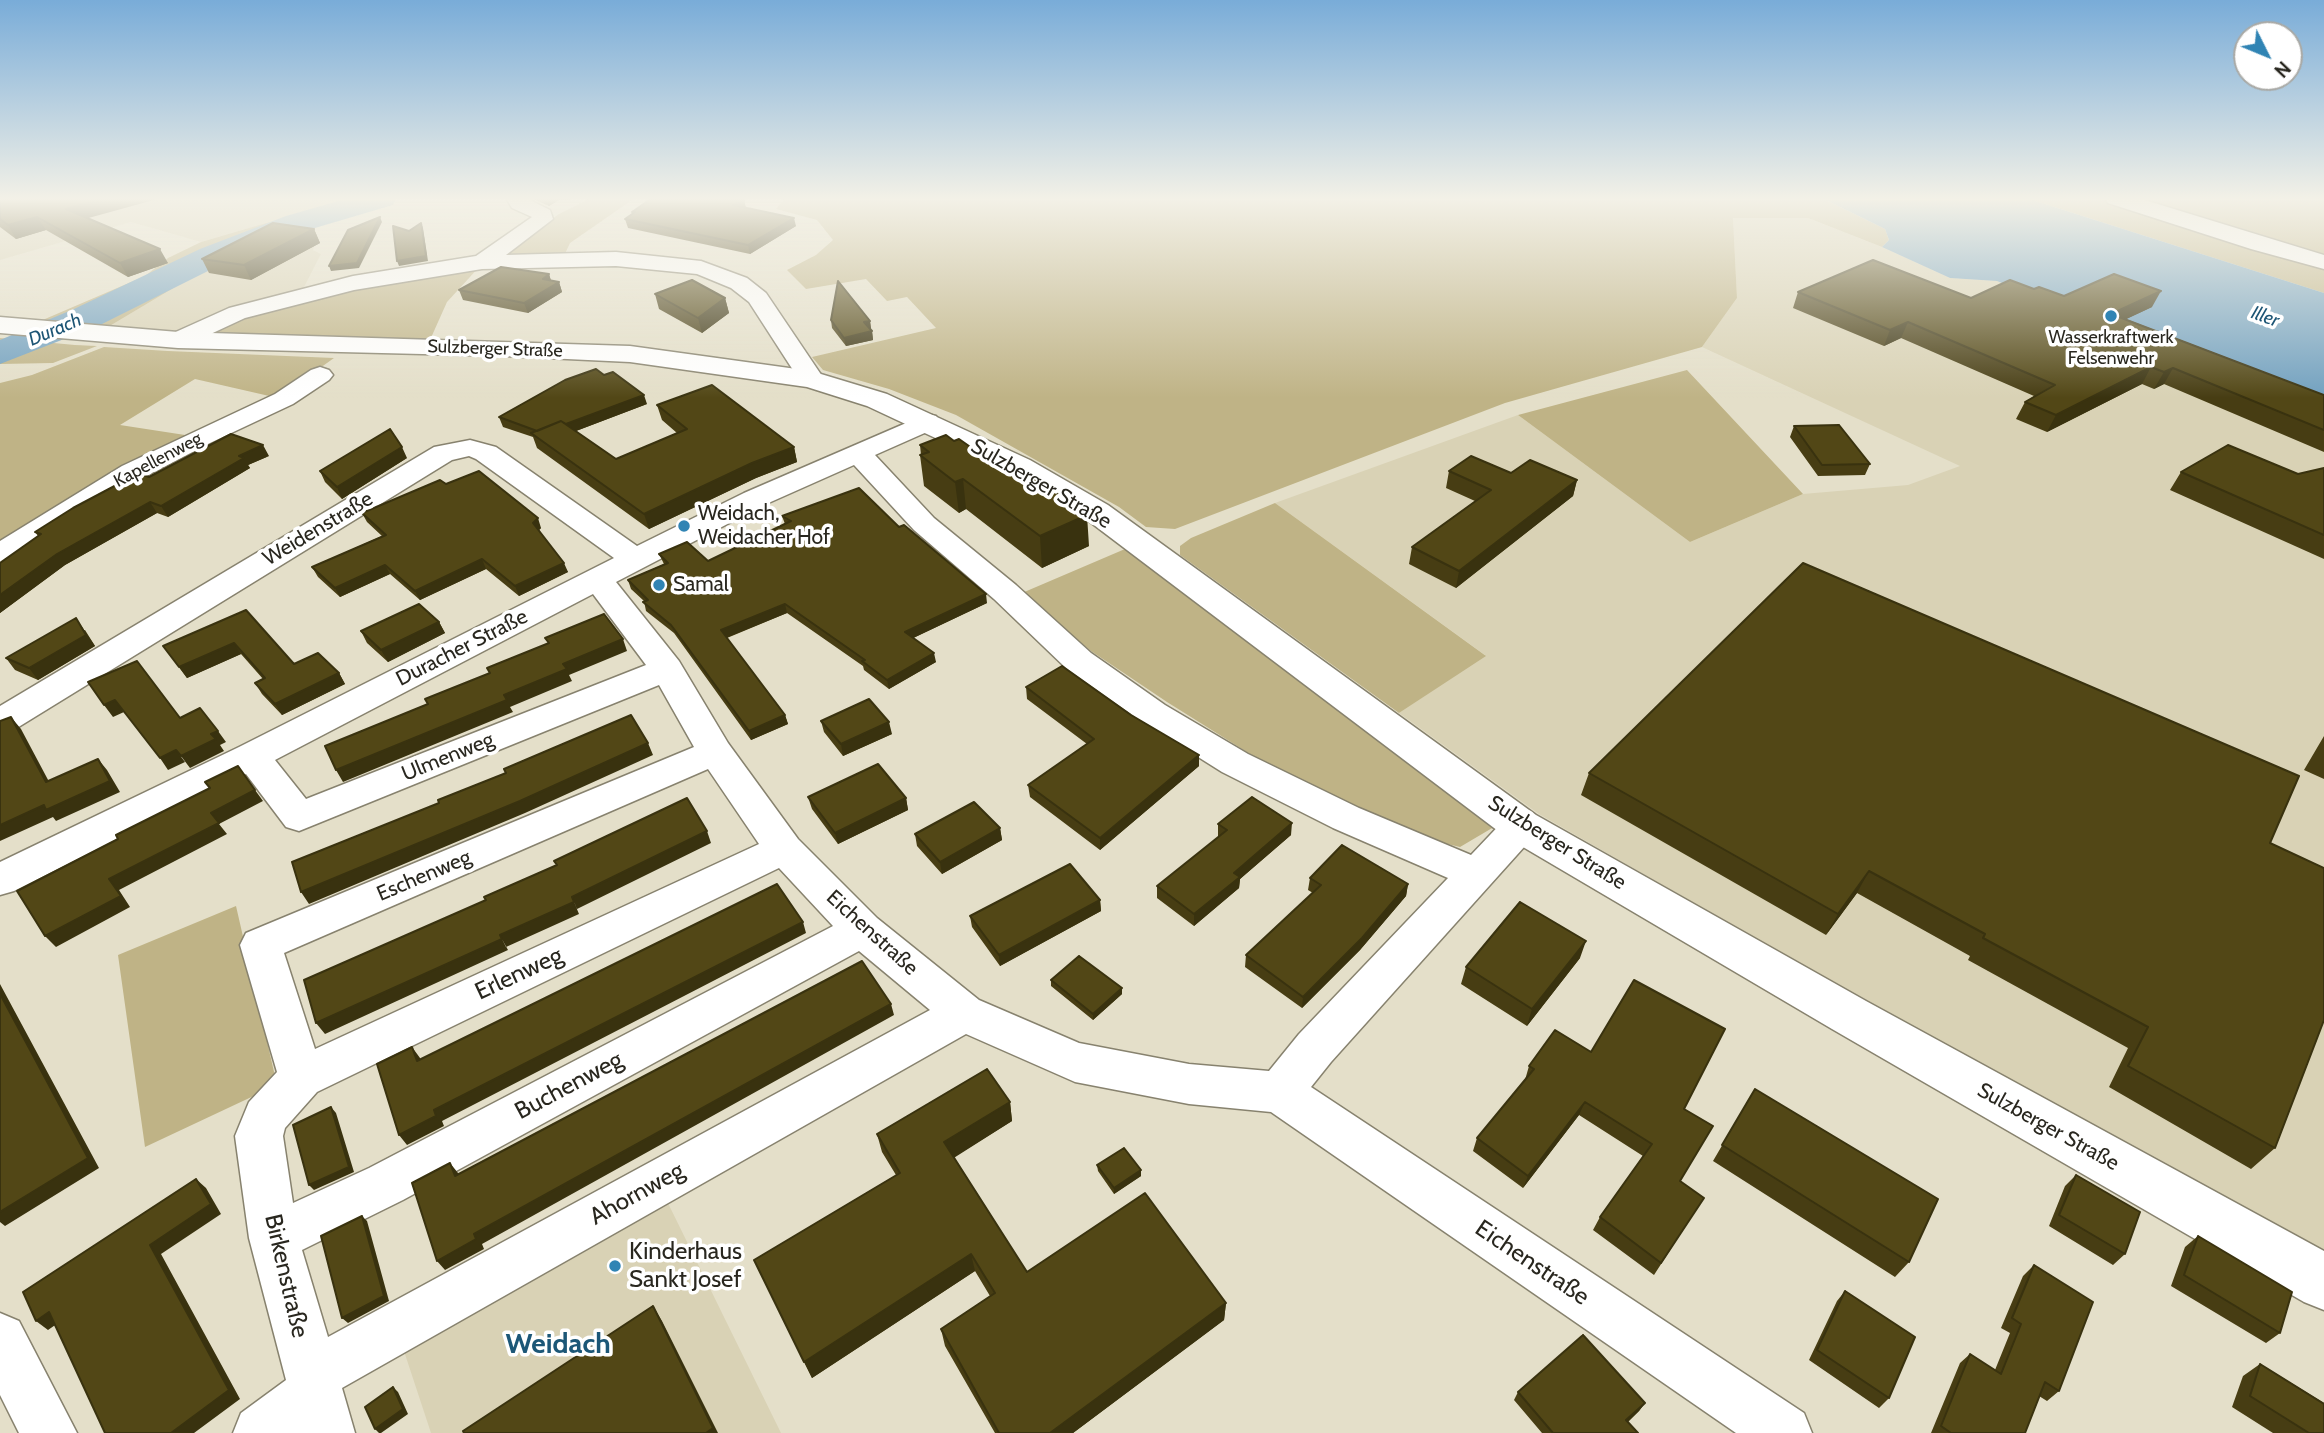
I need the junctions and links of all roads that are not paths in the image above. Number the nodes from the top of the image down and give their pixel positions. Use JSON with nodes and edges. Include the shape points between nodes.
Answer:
{"nodes":[{"id":1,"x":464,"y":265,"type":"edge"},
{"id":2,"x":671,"y":265,"type":"edge"},
{"id":3,"x":0,"y":325,"type":"edge"},
{"id":4,"x":178,"y":340,"type":"junction"},
{"id":5,"x":320,"y":375,"type":"dead end"},
{"id":6,"x":811,"y":379,"type":"junction"},
{"id":7,"x":927,"y":422,"type":"junction"},
{"id":8,"x":858,"y":453,"type":"junction"},
{"id":9,"x":0,"y":554,"type":"edge"},
{"id":10,"x":634,"y":558,"type":"junction"},
{"id":11,"x":597,"y":578,"type":"junction"},
{"id":12,"x":667,"y":669,"type":"junction"},
{"id":13,"x":0,"y":722,"type":"edge"},
{"id":14,"x":715,"y":751,"type":"junction"},
{"id":15,"x":252,"y":756,"type":"junction"},
{"id":16,"x":1521,"y":826,"type":"junction"},
{"id":17,"x":784,"y":849,"type":"junction"},
{"id":18,"x":1475,"y":873,"type":"junction"},
{"id":19,"x":0,"y":880,"type":"edge"},
{"id":20,"x":862,"y":930,"type":"junction"},
{"id":21,"x":964,"y":1013,"type":"junction"},
{"id":22,"x":302,"y":1078,"type":"junction"},
{"id":23,"x":1280,"y":1092,"type":"junction"},
{"id":24,"x":265,"y":1117,"type":"joint"},
{"id":25,"x":274,"y":1238,"type":"junction"},
{"id":26,"x":2324,"y":1282,"type":"edge"},
{"id":27,"x":0,"y":1339,"type":"edge"},
{"id":28,"x":318,"y":1400,"type":"edge"},
{"id":29,"x":49,"y":1433,"type":"edge"},
{"id":30,"x":261,"y":1433,"type":"edge"},
{"id":31,"x":1784,"y":1433,"type":"edge"}],
"edges":[{"from":1,"to":4,"type":"street","name":"Sulzberger Straße","via":[[274,302],[226,317]]},
{"from":2,"to":6,"type":"street","name":"Sulzberger Straße","via":[[701,268],[740,283],[758,298]]},
{"from":3,"to":4,"type":"street","name":"Sulzberger Straße"},
{"from":4,"to":6,"type":"street","name":"Sulzberger Straße","via":[[630,354]]},
{"from":5,"to":9,"type":"street","name":"Kapellenweg","via":[[284,399],[132,472]]},
{"from":6,"to":7,"type":"street","name":"Sulzberger Straße"},
{"from":7,"to":8,"type":"street","name":"Duracher Straße"},
{"from":7,"to":16,"type":"street","name":"Sulzberger Straße","via":[[1019,466],[1097,512]]},
{"from":8,"to":10,"type":"street","name":"Duracher Straße"},
{"from":8,"to":18,"type":"street","via":[[924,524],[1079,662],[1235,763],[1346,818]]},
{"from":10,"to":11,"type":"street","name":"Duracher Straße"},
{"from":10,"to":13,"type":"street","name":"Weidenstraße","via":[[486,453],[470,448],[444,453]]},
{"from":11,"to":12,"type":"street","name":"Eichenstraße"},
{"from":11,"to":15,"type":"street","name":"Duracher Straße"},
{"from":12,"to":14,"type":"street","name":"Eichenstraße"},
{"from":12,"to":15,"type":"street","name":"Ulmenweg","via":[[299,817]]},
{"from":14,"to":17,"type":"street","name":"Eichenstraße"},
{"from":14,"to":22,"type":"street","name":"Eschenweg","via":[[261,945]]},
{"from":15,"to":19,"type":"street","name":"Duracher Straße"},
{"from":16,"to":18,"type":"street"},
{"from":16,"to":26,"type":"street","name":"Sulzberger Straße"},
{"from":17,"to":20,"type":"street","name":"Eichenstraße"},
{"from":17,"to":22,"type":"street","name":"Erlenweg"},
{"from":18,"to":23,"type":"street"},
{"from":20,"to":21,"type":"street","name":"Eichenstraße"},
{"from":20,"to":25,"type":"street","name":"Buchenweg","via":[[386,1184]]},
{"from":21,"to":23,"type":"street","name":"Eichenstraße","via":[[1075,1062],[1189,1084]]},
{"from":21,"to":28,"type":"street","name":"Ahornweg"},
{"from":22,"to":24,"type":"street","name":"Erlenweg"},
{"from":23,"to":31,"type":"street","name":"Eichenstraße"},
{"from":24,"to":25,"type":"street","name":"Birkenstraße","via":[[259,1136]]},
{"from":25,"to":28,"type":"street","name":"Birkenstraße"},
{"from":27,"to":29,"type":"street"},
{"from":28,"to":30,"type":"street","name":"Ahornweg"}]}
